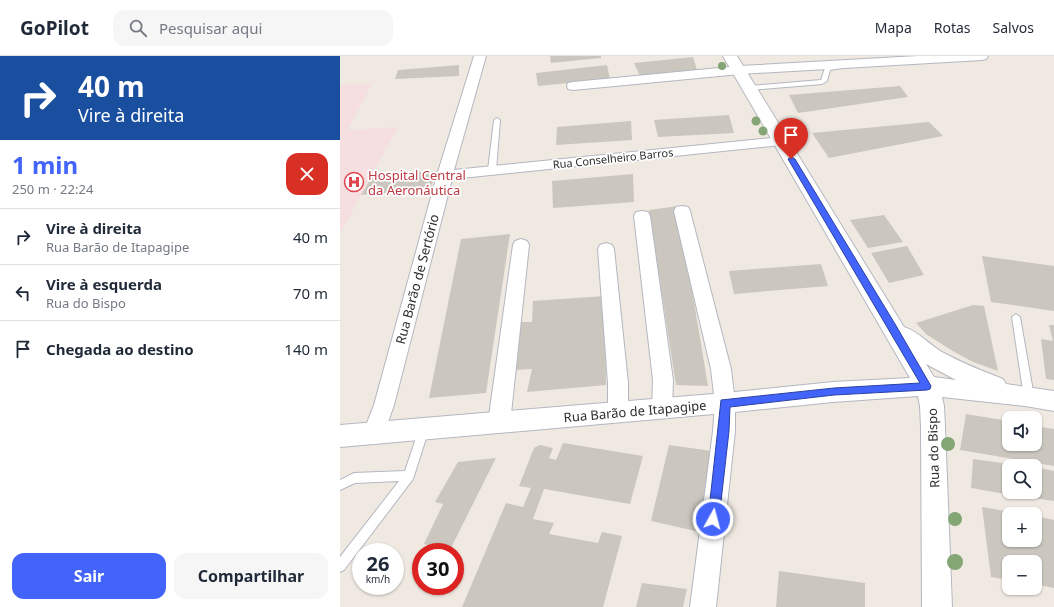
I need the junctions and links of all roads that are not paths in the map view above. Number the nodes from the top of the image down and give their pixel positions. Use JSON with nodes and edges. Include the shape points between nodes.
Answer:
{"nodes":[{"id":1,"x":480,"y":56,"type":"edge"},
{"id":2,"x":982,"y":56,"type":"edge"},
{"id":3,"x":735,"y":63,"type":"edge"},
{"id":4,"x":870,"y":65,"type":"dead end"},
{"id":5,"x":573,"y":86,"type":"dead end"},
{"id":6,"x":750,"y":88,"type":"junction"},
{"id":7,"x":497,"y":120,"type":"dead end"},
{"id":8,"x":781,"y":142,"type":"junction"},
{"id":9,"x":492,"y":170,"type":"junction"},
{"id":10,"x":445,"y":174,"type":"junction"},
{"id":11,"x":682,"y":211,"type":"dead end"},
{"id":12,"x":642,"y":216,"type":"dead end"},
{"id":13,"x":521,"y":245,"type":"dead end"},
{"id":14,"x":606,"y":249,"type":"dead end"},
{"id":15,"x":1016,"y":317,"type":"dead end"},
{"id":16,"x":892,"y":326,"type":"junction"},
{"id":17,"x":927,"y":386,"type":"junction"},
{"id":18,"x":1027,"y":397,"type":"junction"},
{"id":19,"x":1054,"y":401,"type":"edge"},
{"id":20,"x":725,"y":403,"type":"junction"},
{"id":21,"x":662,"y":409,"type":"junction"},
{"id":22,"x":618,"y":412,"type":"junction"},
{"id":23,"x":499,"y":422,"type":"junction"},
{"id":24,"x":424,"y":429,"type":"junction"},
{"id":25,"x":374,"y":433,"type":"junction"},
{"id":26,"x":340,"y":436,"type":"edge"},
{"id":27,"x":409,"y":476,"type":"junction"},
{"id":28,"x":340,"y":485,"type":"edge"},
{"id":29,"x":340,"y":566,"type":"edge"},
{"id":30,"x":703,"y":607,"type":"edge"},
{"id":31,"x":937,"y":607,"type":"edge"}],
"edges":[{"from":1,"to":10,"type":"street","name":"Rua Barão de Sertório"},
{"from":2,"to":3,"type":"street"},
{"from":3,"to":5,"type":"street"},
{"from":3,"to":6,"type":"street","name":"Rua do Bispo"},
{"from":4,"to":6,"type":"lane","via":[[827,69],[822,82]]},
{"from":6,"to":8,"type":"street","name":"Rua do Bispo"},
{"from":7,"to":9,"type":"lane"},
{"from":8,"to":9,"type":"street","name":"Rua Conselheiro Barros"},
{"from":8,"to":16,"type":"street","name":"Rua do Bispo"},
{"from":9,"to":10,"type":"street","name":"Rua Conselheiro Barros"},
{"from":10,"to":25,"type":"street","name":"Rua Barão de Sertório","via":[[384,405]]},
{"from":11,"to":20,"type":"street","via":[[721,369]]},
{"from":12,"to":21,"type":"street","via":[[663,380]]},
{"from":13,"to":23,"type":"street"},
{"from":14,"to":22,"type":"street","via":[[618,382]]},
{"from":15,"to":18,"type":"lane"},
{"from":16,"to":17,"type":"street","name":"Rua do Bispo"},
{"from":16,"to":18,"type":"street","name":"Rua Barão de Itapagipe","via":[[914,346],[965,374]]},
{"from":17,"to":18,"type":"street","name":"Rua Barão de Itapagipe"},
{"from":17,"to":20,"type":"street","name":"Rua Barão de Itapagipe"},
{"from":17,"to":31,"type":"street","name":"Rua do Bispo","via":[[932,406],[933,427]]},
{"from":18,"to":19,"type":"street","name":"Rua Barão de Itapagipe"},
{"from":20,"to":21,"type":"street","name":"Rua Barão de Itapagipe"},
{"from":20,"to":30,"type":"street","via":[[724,431]]},
{"from":21,"to":22,"type":"street","name":"Rua Barão de Itapagipe"},
{"from":22,"to":23,"type":"street","name":"Rua Barão de Itapagipe"},
{"from":23,"to":24,"type":"street","name":"Rua Barão de Itapagipe"},
{"from":24,"to":25,"type":"street","name":"Rua Barão de Itapagipe"},
{"from":24,"to":27,"type":"lane"},
{"from":25,"to":26,"type":"street","name":"Rua Barão de Itapagipe"},
{"from":27,"to":28,"type":"lane","via":[[354,478]]},
{"from":27,"to":29,"type":"lane"}]}
